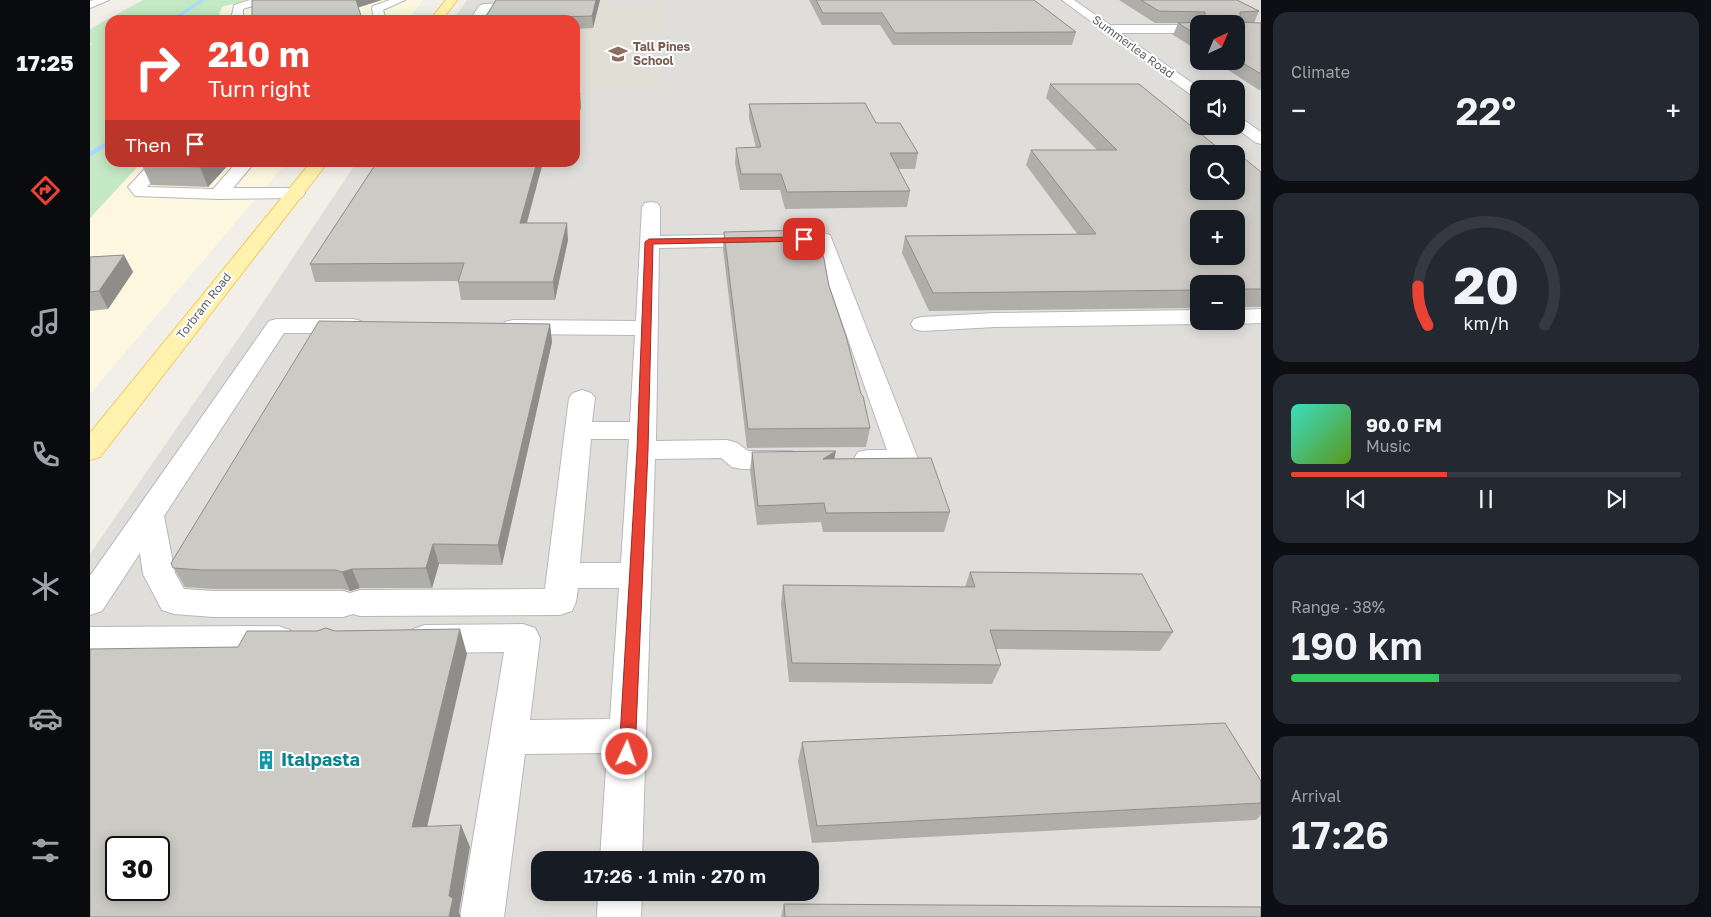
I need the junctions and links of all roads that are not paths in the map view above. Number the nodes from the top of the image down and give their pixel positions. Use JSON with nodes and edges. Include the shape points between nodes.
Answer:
{"nodes":[{"id":1,"x":104,"y":0,"type":"edge"},
{"id":2,"x":261,"y":0,"type":"edge"},
{"id":3,"x":400,"y":0,"type":"edge"},
{"id":4,"x":452,"y":0,"type":"edge"},
{"id":5,"x":1067,"y":0,"type":"edge"},
{"id":6,"x":90,"y":4,"type":"edge"},
{"id":7,"x":544,"y":5,"type":"edge"},
{"id":8,"x":237,"y":15,"type":"edge"},
{"id":9,"x":379,"y":15,"type":"edge"},
{"id":10,"x":440,"y":15,"type":"edge"},
{"id":11,"x":479,"y":15,"type":"edge"},
{"id":12,"x":1107,"y":29,"type":"junction"},
{"id":13,"x":1190,"y":29,"type":"edge"},
{"id":14,"x":1190,"y":88,"type":"edge"},
{"id":15,"x":1245,"y":127,"type":"edge"},
{"id":16,"x":1261,"y":139,"type":"edge"},
{"id":17,"x":156,"y":167,"type":"edge"},
{"id":18,"x":242,"y":167,"type":"edge"},
{"id":19,"x":316,"y":167,"type":"edge"},
{"id":20,"x":296,"y":193,"type":"junction"},
{"id":21,"x":218,"y":194,"type":"junction"},
{"id":22,"x":651,"y":207,"type":"dead end"},
{"id":23,"x":649,"y":242,"type":"junction"},
{"id":24,"x":1261,"y":316,"type":"edge"},
{"id":25,"x":1190,"y":317,"type":"edge"},
{"id":26,"x":1245,"y":317,"type":"edge"},
{"id":27,"x":922,"y":324,"type":"dead end"},
{"id":28,"x":377,"y":326,"type":"edge"},
{"id":29,"x":486,"y":327,"type":"edge"},
{"id":30,"x":645,"y":328,"type":"junction"},
{"id":31,"x":582,"y":398,"type":"dead end"},
{"id":32,"x":579,"y":431,"type":"junction"},
{"id":33,"x":643,"y":440,"type":"junction"},
{"id":34,"x":90,"y":451,"type":"edge"},
{"id":35,"x":847,"y":459,"type":"edge"},
{"id":36,"x":809,"y":460,"type":"edge"},
{"id":37,"x":149,"y":515,"type":"junction"},
{"id":38,"x":636,"y":575,"type":"junction"},
{"id":39,"x":563,"y":576,"type":"junction"},
{"id":40,"x":90,"y":602,"type":"edge"},
{"id":41,"x":395,"y":639,"type":"edge"},
{"id":42,"x":309,"y":640,"type":"edge"},
{"id":43,"x":90,"y":642,"type":"edge"},
{"id":44,"x":628,"y":736,"type":"junction"},
{"id":45,"x":509,"y":737,"type":"junction"},
{"id":46,"x":622,"y":851,"type":"edge"},
{"id":47,"x":619,"y":901,"type":"edge"},
{"id":48,"x":482,"y":917,"type":"edge"},
{"id":49,"x":618,"y":917,"type":"edge"}],
"edges":[{"from":1,"to":6,"type":"street"},
{"from":2,"to":8,"type":"street","via":[[238,7]]},
{"from":3,"to":9,"type":"street","via":[[377,8]]},
{"from":4,"to":10,"type":"main road"},
{"from":5,"to":12,"type":"street","name":"Summerlea Road"},
{"from":7,"to":11,"type":"street","via":[[488,6]]},
{"from":12,"to":13,"type":"street"},
{"from":12,"to":14,"type":"street","name":"Summerlea Road"},
{"from":15,"to":16,"type":"street"},
{"from":17,"to":21,"type":"street","via":[[137,187],[141,192]]},
{"from":18,"to":21,"type":"street"},
{"from":19,"to":20,"type":"main road","name":"Torbram Road"},
{"from":20,"to":21,"type":"street"},
{"from":20,"to":34,"type":"main road","name":"Torbram Road"},
{"from":22,"to":23,"type":"street"},
{"from":23,"to":30,"type":"street"},
{"from":23,"to":35,"type":"street","via":[[823,239],[904,459]]},
{"from":24,"to":26,"type":"street"},
{"from":25,"to":27,"type":"street"},
{"from":28,"to":37,"type":"street","via":[[277,326]]},
{"from":29,"to":30,"type":"street"},
{"from":30,"to":33,"type":"street"},
{"from":31,"to":32,"type":"street"},
{"from":32,"to":33,"type":"street"},
{"from":32,"to":39,"type":"street"},
{"from":33,"to":36,"type":"street","via":[[727,448],[742,460]]},
{"from":33,"to":38,"type":"street"},
{"from":37,"to":39,"type":"street","via":[[158,574],[174,601],[213,604],[560,602]]},
{"from":37,"to":40,"type":"street"},
{"from":38,"to":39,"type":"street"},
{"from":38,"to":44,"type":"street"},
{"from":41,"to":45,"type":"street","via":[[523,638]]},
{"from":42,"to":43,"type":"street"},
{"from":44,"to":45,"type":"street"},
{"from":44,"to":46,"type":"street"},
{"from":45,"to":48,"type":"street"},
{"from":47,"to":49,"type":"street"}]}
